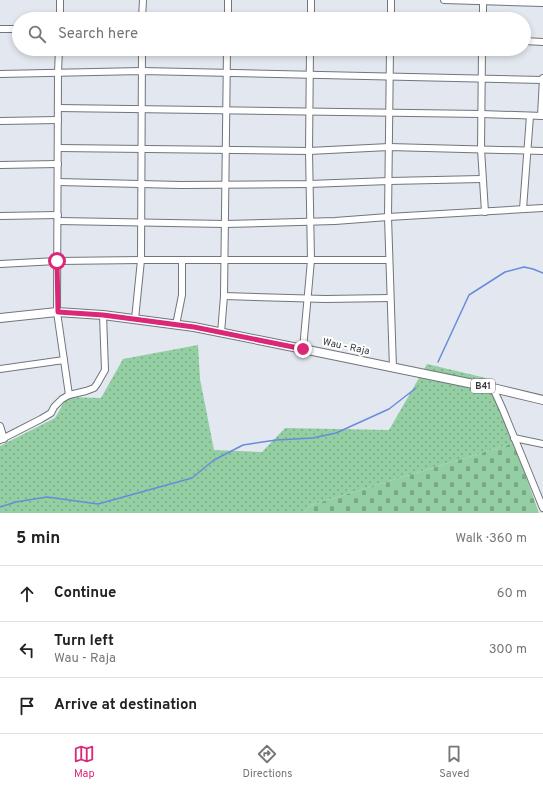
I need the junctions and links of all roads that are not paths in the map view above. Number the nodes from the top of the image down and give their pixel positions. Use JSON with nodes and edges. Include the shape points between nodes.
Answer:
{"nodes":[{"id":1,"x":60,"y":0,"type":"edge"},
{"id":2,"x":143,"y":0,"type":"edge"},
{"id":3,"x":228,"y":0,"type":"edge"},
{"id":4,"x":311,"y":0,"type":"edge"},
{"id":5,"x":391,"y":0,"type":"edge"},
{"id":6,"x":444,"y":0,"type":"edge"},
{"id":7,"x":483,"y":0,"type":"edge"},
{"id":8,"x":543,"y":3,"type":"edge"},
{"id":9,"x":60,"y":12,"type":"edge"},
{"id":10,"x":142,"y":12,"type":"edge"},
{"id":11,"x":228,"y":12,"type":"edge"},
{"id":12,"x":311,"y":12,"type":"edge"},
{"id":13,"x":391,"y":12,"type":"edge"},
{"id":14,"x":482,"y":12,"type":"edge"},
{"id":15,"x":0,"y":29,"type":"edge"},
{"id":16,"x":12,"y":29,"type":"edge"},
{"id":17,"x":531,"y":41,"type":"edge"},
{"id":18,"x":543,"y":42,"type":"edge"},
{"id":19,"x":59,"y":56,"type":"edge"},
{"id":20,"x":142,"y":56,"type":"edge"},
{"id":21,"x":227,"y":56,"type":"edge"},
{"id":22,"x":310,"y":56,"type":"edge"},
{"id":23,"x":390,"y":56,"type":"edge"},
{"id":24,"x":482,"y":56,"type":"edge"},
{"id":25,"x":142,"y":70,"type":"junction"},
{"id":26,"x":58,"y":72,"type":"junction"},
{"id":27,"x":227,"y":73,"type":"junction"},
{"id":28,"x":0,"y":74,"type":"edge"},
{"id":29,"x":310,"y":74,"type":"junction"},
{"id":30,"x":390,"y":76,"type":"junction"},
{"id":31,"x":543,"y":77,"type":"edge"},
{"id":32,"x":482,"y":79,"type":"junction"},
{"id":33,"x":543,"y":80,"type":"edge"},
{"id":34,"x":58,"y":108,"type":"junction"},
{"id":35,"x":142,"y":110,"type":"junction"},
{"id":36,"x":226,"y":111,"type":"junction"},
{"id":37,"x":309,"y":112,"type":"junction"},
{"id":38,"x":390,"y":113,"type":"junction"},
{"id":39,"x":481,"y":114,"type":"junction"},
{"id":40,"x":530,"y":116,"type":"junction"},
{"id":41,"x":542,"y":116,"type":"edge"},
{"id":42,"x":58,"y":120,"type":"junction"},
{"id":43,"x":0,"y":121,"type":"edge"},
{"id":44,"x":389,"y":147,"type":"junction"},
{"id":45,"x":58,"y":148,"type":"junction"},
{"id":46,"x":141,"y":149,"type":"junction"},
{"id":47,"x":481,"y":149,"type":"junction"},
{"id":48,"x":226,"y":150,"type":"junction"},
{"id":49,"x":528,"y":151,"type":"junction"},
{"id":50,"x":543,"y":151,"type":"edge"},
{"id":51,"x":309,"y":152,"type":"junction"},
{"id":52,"x":58,"y":164,"type":"junction"},
{"id":53,"x":0,"y":165,"type":"edge"},
{"id":54,"x":482,"y":179,"type":"junction"},
{"id":55,"x":389,"y":181,"type":"junction"},
{"id":56,"x":58,"y":182,"type":"junction"},
{"id":57,"x":141,"y":184,"type":"junction"},
{"id":58,"x":309,"y":184,"type":"junction"},
{"id":59,"x":225,"y":185,"type":"junction"},
{"id":60,"x":543,"y":208,"type":"edge"},
{"id":61,"x":523,"y":210,"type":"junction"},
{"id":62,"x":485,"y":212,"type":"junction"},
{"id":63,"x":0,"y":216,"type":"edge"},
{"id":64,"x":388,"y":217,"type":"junction"},
{"id":65,"x":58,"y":218,"type":"junction"},
{"id":66,"x":141,"y":222,"type":"junction"},
{"id":67,"x":310,"y":222,"type":"junction"},
{"id":68,"x":225,"y":224,"type":"junction"},
{"id":69,"x":140,"y":260,"type":"junction"},
{"id":70,"x":182,"y":260,"type":"junction"},
{"id":71,"x":224,"y":260,"type":"junction"},
{"id":72,"x":311,"y":260,"type":"junction"},
{"id":73,"x":389,"y":260,"type":"junction"},
{"id":74,"x":57,"y":261,"type":"junction"},
{"id":75,"x":0,"y":264,"type":"edge"},
{"id":76,"x":224,"y":296,"type":"junction"},
{"id":77,"x":308,"y":298,"type":"junction"},
{"id":78,"x":390,"y":298,"type":"junction"},
{"id":79,"x":58,"y":312,"type":"junction"},
{"id":80,"x":103,"y":315,"type":"junction"},
{"id":81,"x":0,"y":318,"type":"edge"},
{"id":82,"x":135,"y":319,"type":"junction"},
{"id":83,"x":176,"y":324,"type":"junction"},
{"id":84,"x":221,"y":332,"type":"junction"},
{"id":85,"x":303,"y":349,"type":"junction"},
{"id":86,"x":64,"y":360,"type":"junction"},
{"id":87,"x":393,"y":368,"type":"junction"},
{"id":88,"x":0,"y":369,"type":"edge"},
{"id":89,"x":493,"y":388,"type":"junction"},
{"id":90,"x":68,"y":395,"type":"junction"},
{"id":91,"x":543,"y":400,"type":"edge"},
{"id":92,"x":0,"y":426,"type":"edge"},
{"id":93,"x":514,"y":438,"type":"junction"},
{"id":94,"x":2,"y":440,"type":"edge"},
{"id":95,"x":543,"y":444,"type":"edge"},
{"id":96,"x":543,"y":508,"type":"edge"}],
"edges":[{"from":1,"to":9,"type":"street"},
{"from":2,"to":10,"type":"street"},
{"from":3,"to":11,"type":"street"},
{"from":4,"to":12,"type":"street"},
{"from":5,"to":13,"type":"street"},
{"from":6,"to":7,"type":"street"},
{"from":7,"to":8,"type":"street"},
{"from":7,"to":14,"type":"street"},
{"from":15,"to":16,"type":"street"},
{"from":17,"to":18,"type":"street"},
{"from":19,"to":26,"type":"street"},
{"from":20,"to":25,"type":"street"},
{"from":21,"to":27,"type":"street"},
{"from":22,"to":29,"type":"street"},
{"from":23,"to":30,"type":"street"},
{"from":24,"to":32,"type":"street"},
{"from":25,"to":26,"type":"street"},
{"from":25,"to":27,"type":"street"},
{"from":25,"to":35,"type":"street"},
{"from":26,"to":28,"type":"street"},
{"from":26,"to":34,"type":"street"},
{"from":27,"to":29,"type":"street"},
{"from":27,"to":36,"type":"street"},
{"from":29,"to":30,"type":"street"},
{"from":29,"to":37,"type":"street"},
{"from":30,"to":32,"type":"street"},
{"from":30,"to":38,"type":"street"},
{"from":31,"to":33,"type":"street"},
{"from":32,"to":33,"type":"street"},
{"from":32,"to":39,"type":"street"},
{"from":33,"to":41,"type":"street"},
{"from":34,"to":35,"type":"street"},
{"from":34,"to":42,"type":"street"},
{"from":35,"to":36,"type":"street"},
{"from":35,"to":46,"type":"street"},
{"from":36,"to":37,"type":"street"},
{"from":36,"to":48,"type":"street"},
{"from":37,"to":38,"type":"street"},
{"from":37,"to":51,"type":"street"},
{"from":38,"to":39,"type":"street"},
{"from":38,"to":44,"type":"street"},
{"from":39,"to":40,"type":"street"},
{"from":39,"to":47,"type":"street"},
{"from":40,"to":41,"type":"street"},
{"from":40,"to":49,"type":"street"},
{"from":42,"to":43,"type":"street"},
{"from":42,"to":45,"type":"street"},
{"from":44,"to":47,"type":"street"},
{"from":44,"to":51,"type":"street"},
{"from":44,"to":55,"type":"street"},
{"from":45,"to":46,"type":"street"},
{"from":45,"to":52,"type":"street"},
{"from":46,"to":48,"type":"street"},
{"from":46,"to":57,"type":"street"},
{"from":47,"to":49,"type":"street"},
{"from":47,"to":54,"type":"street"},
{"from":48,"to":51,"type":"street"},
{"from":48,"to":59,"type":"street"},
{"from":49,"to":50,"type":"street"},
{"from":49,"to":61,"type":"street"},
{"from":51,"to":58,"type":"street"},
{"from":52,"to":53,"type":"street"},
{"from":52,"to":56,"type":"street"},
{"from":54,"to":55,"type":"street"},
{"from":54,"to":62,"type":"street"},
{"from":55,"to":58,"type":"street"},
{"from":55,"to":64,"type":"street"},
{"from":56,"to":57,"type":"street"},
{"from":56,"to":65,"type":"street"},
{"from":57,"to":59,"type":"street"},
{"from":57,"to":66,"type":"street"},
{"from":58,"to":59,"type":"street"},
{"from":58,"to":67,"type":"street"},
{"from":59,"to":68,"type":"street"},
{"from":60,"to":61,"type":"street"},
{"from":61,"to":62,"type":"street"},
{"from":62,"to":64,"type":"street"},
{"from":63,"to":65,"type":"street"},
{"from":64,"to":67,"type":"street"},
{"from":64,"to":73,"type":"street"},
{"from":65,"to":66,"type":"street"},
{"from":65,"to":74,"type":"street"},
{"from":66,"to":68,"type":"street"},
{"from":66,"to":69,"type":"street"},
{"from":67,"to":68,"type":"street"},
{"from":67,"to":72,"type":"street"},
{"from":68,"to":71,"type":"street"},
{"from":69,"to":70,"type":"street"},
{"from":69,"to":74,"type":"street"},
{"from":69,"to":82,"type":"street"},
{"from":70,"to":71,"type":"street"},
{"from":70,"to":83,"type":"street","via":[[182,295]]},
{"from":71,"to":72,"type":"street"},
{"from":71,"to":76,"type":"street"},
{"from":72,"to":73,"type":"street"},
{"from":72,"to":77,"type":"street"},
{"from":73,"to":78,"type":"street"},
{"from":74,"to":75,"type":"street"},
{"from":74,"to":79,"type":"street"},
{"from":76,"to":77,"type":"street"},
{"from":76,"to":84,"type":"street"},
{"from":77,"to":78,"type":"street"},
{"from":77,"to":85,"type":"street"},
{"from":78,"to":87,"type":"street"},
{"from":79,"to":80,"type":"main road","name":"Wau - Raja","number":"B41"},
{"from":79,"to":81,"type":"main road","name":"Wau - Raja","number":"B41"},
{"from":79,"to":86,"type":"street"},
{"from":80,"to":82,"type":"main road","name":"Wau - Raja","number":"B41"},
{"from":80,"to":90,"type":"street","via":[[105,370],[94,388]]},
{"from":82,"to":83,"type":"main road","name":"Wau - Raja","number":"B41"},
{"from":83,"to":84,"type":"main road","name":"Wau - Raja","number":"B41"},
{"from":84,"to":85,"type":"main road","name":"Wau - Raja","number":"B41"},
{"from":85,"to":87,"type":"main road","name":"Wau - Raja","number":"B41"},
{"from":86,"to":88,"type":"street"},
{"from":86,"to":90,"type":"street"},
{"from":87,"to":89,"type":"main road","name":"Wau - Raja","number":"B41"},
{"from":89,"to":91,"type":"main road","name":"Wau - Raja","number":"B41"},
{"from":89,"to":93,"type":"street"},
{"from":90,"to":94,"type":"street","via":[[51,413]]},
{"from":92,"to":94,"type":"street"},
{"from":93,"to":95,"type":"street"},
{"from":93,"to":96,"type":"street"}]}
